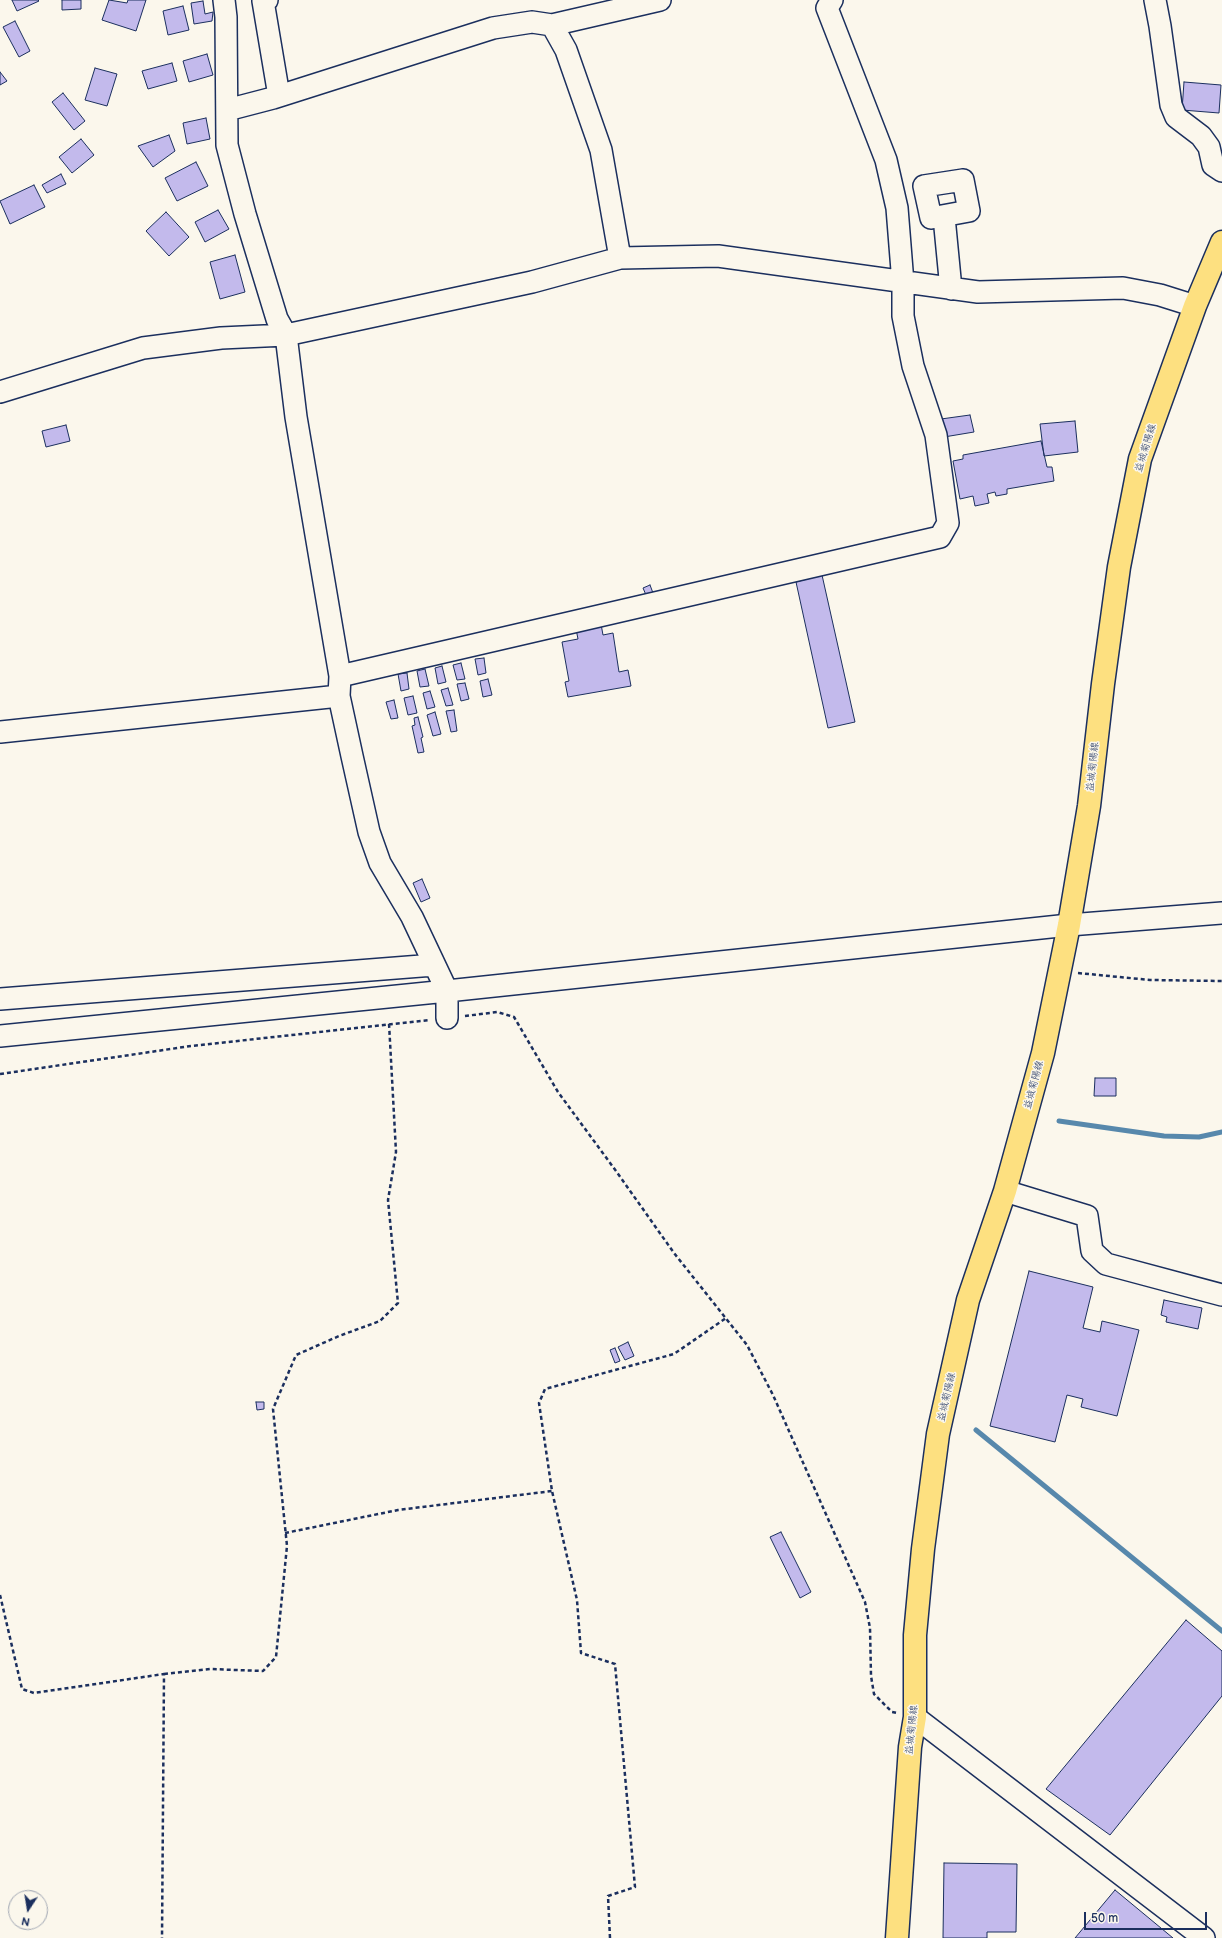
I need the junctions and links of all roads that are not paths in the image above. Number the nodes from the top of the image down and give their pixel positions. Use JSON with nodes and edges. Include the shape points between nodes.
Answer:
{"nodes":[{"id":1,"x":224,"y":0,"type":"edge"},
{"id":2,"x":267,"y":0,"type":"edge"},
{"id":3,"x":655,"y":0,"type":"edge"},
{"id":4,"x":832,"y":0,"type":"edge"},
{"id":5,"x":1155,"y":0,"type":"edge"},
{"id":6,"x":552,"y":25,"type":"junction"},
{"id":7,"x":279,"y":96,"type":"junction"},
{"id":8,"x":227,"y":110,"type":"junction"},
{"id":9,"x":1222,"y":171,"type":"edge"},
{"id":10,"x":944,"y":217,"type":"dead end"},
{"id":11,"x":1222,"y":242,"type":"edge"},
{"id":12,"x":620,"y":258,"type":"junction"},
{"id":13,"x":903,"y":282,"type":"junction"},
{"id":14,"x":951,"y":289,"type":"junction"},
{"id":15,"x":1195,"y":306,"type":"junction"},
{"id":16,"x":286,"y":335,"type":"junction"},
{"id":17,"x":0,"y":392,"type":"edge"},
{"id":18,"x":340,"y":686,"type":"junction"},
{"id":19,"x":0,"y":732,"type":"edge"},
{"id":20,"x":1222,"y":913,"type":"edge"},
{"id":21,"x":1069,"y":925,"type":"junction"},
{"id":22,"x":434,"y":965,"type":"junction"},
{"id":23,"x":447,"y":991,"type":"junction"},
{"id":24,"x":0,"y":999,"type":"edge"},
{"id":25,"x":447,"y":1018,"type":"road end"},
{"id":26,"x":0,"y":1036,"type":"edge"},
{"id":27,"x":1005,"y":1191,"type":"junction"},
{"id":28,"x":1222,"y":1295,"type":"edge"},
{"id":29,"x":915,"y":1718,"type":"junction"},
{"id":30,"x":897,"y":1938,"type":"edge"},
{"id":31,"x":1204,"y":1938,"type":"edge"}],
"edges":[{"from":1,"to":8,"type":"street"},
{"from":2,"to":7,"type":"street","via":[[262,1]]},
{"from":3,"to":6,"type":"street"},
{"from":4,"to":13,"type":"street","via":[[827,8],[886,160],[897,208]]},
{"from":5,"to":9,"type":"street","via":[[1171,105],[1176,117],[1201,136],[1208,147],[1213,165]]},
{"from":6,"to":7,"type":"street","via":[[532,22],[493,28]]},
{"from":6,"to":12,"type":"street","via":[[566,50],[601,150]]},
{"from":7,"to":8,"type":"street"},
{"from":8,"to":16,"type":"street","via":[[227,145],[245,214],[277,319]]},
{"from":10,"to":14,"type":"street"},
{"from":11,"to":15,"type":"main road","name":"益城菊陽線"},
{"from":12,"to":13,"type":"street","via":[[718,256]]},
{"from":12,"to":16,"type":"street","via":[[532,282]]},
{"from":13,"to":14,"type":"street"},
{"from":13,"to":18,"type":"street","via":[[903,316],[913,366],[936,435],[948,523],[940,537]]},
{"from":14,"to":15,"type":"street","via":[[978,292],[1124,288]]},
{"from":15,"to":21,"type":"main road","name":"益城菊陽線","via":[[1140,459],[1120,567],[1089,806]]},
{"from":16,"to":17,"type":"street","via":[[221,338],[143,348]]},
{"from":16,"to":18,"type":"street","via":[[296,417]]},
{"from":18,"to":19,"type":"street"},
{"from":18,"to":22,"type":"street","via":[[369,832],[380,864],[412,917]]},
{"from":20,"to":21,"type":"street"},
{"from":21,"to":23,"type":"street"},
{"from":21,"to":27,"type":"main road","name":"益城菊陽線","via":[[1043,1053]]},
{"from":22,"to":23,"type":"street"},
{"from":22,"to":24,"type":"street"},
{"from":23,"to":25,"type":"street"},
{"from":23,"to":26,"type":"street"},
{"from":27,"to":28,"type":"street","via":[[1087,1216],[1092,1251],[1106,1264]]},
{"from":27,"to":29,"type":"main road","name":"益城菊陽線","via":[[968,1300],[938,1434],[915,1635]]},
{"from":29,"to":30,"type":"main road","name":"益城菊陽線","via":[[910,1747]]},
{"from":29,"to":31,"type":"street"}]}
